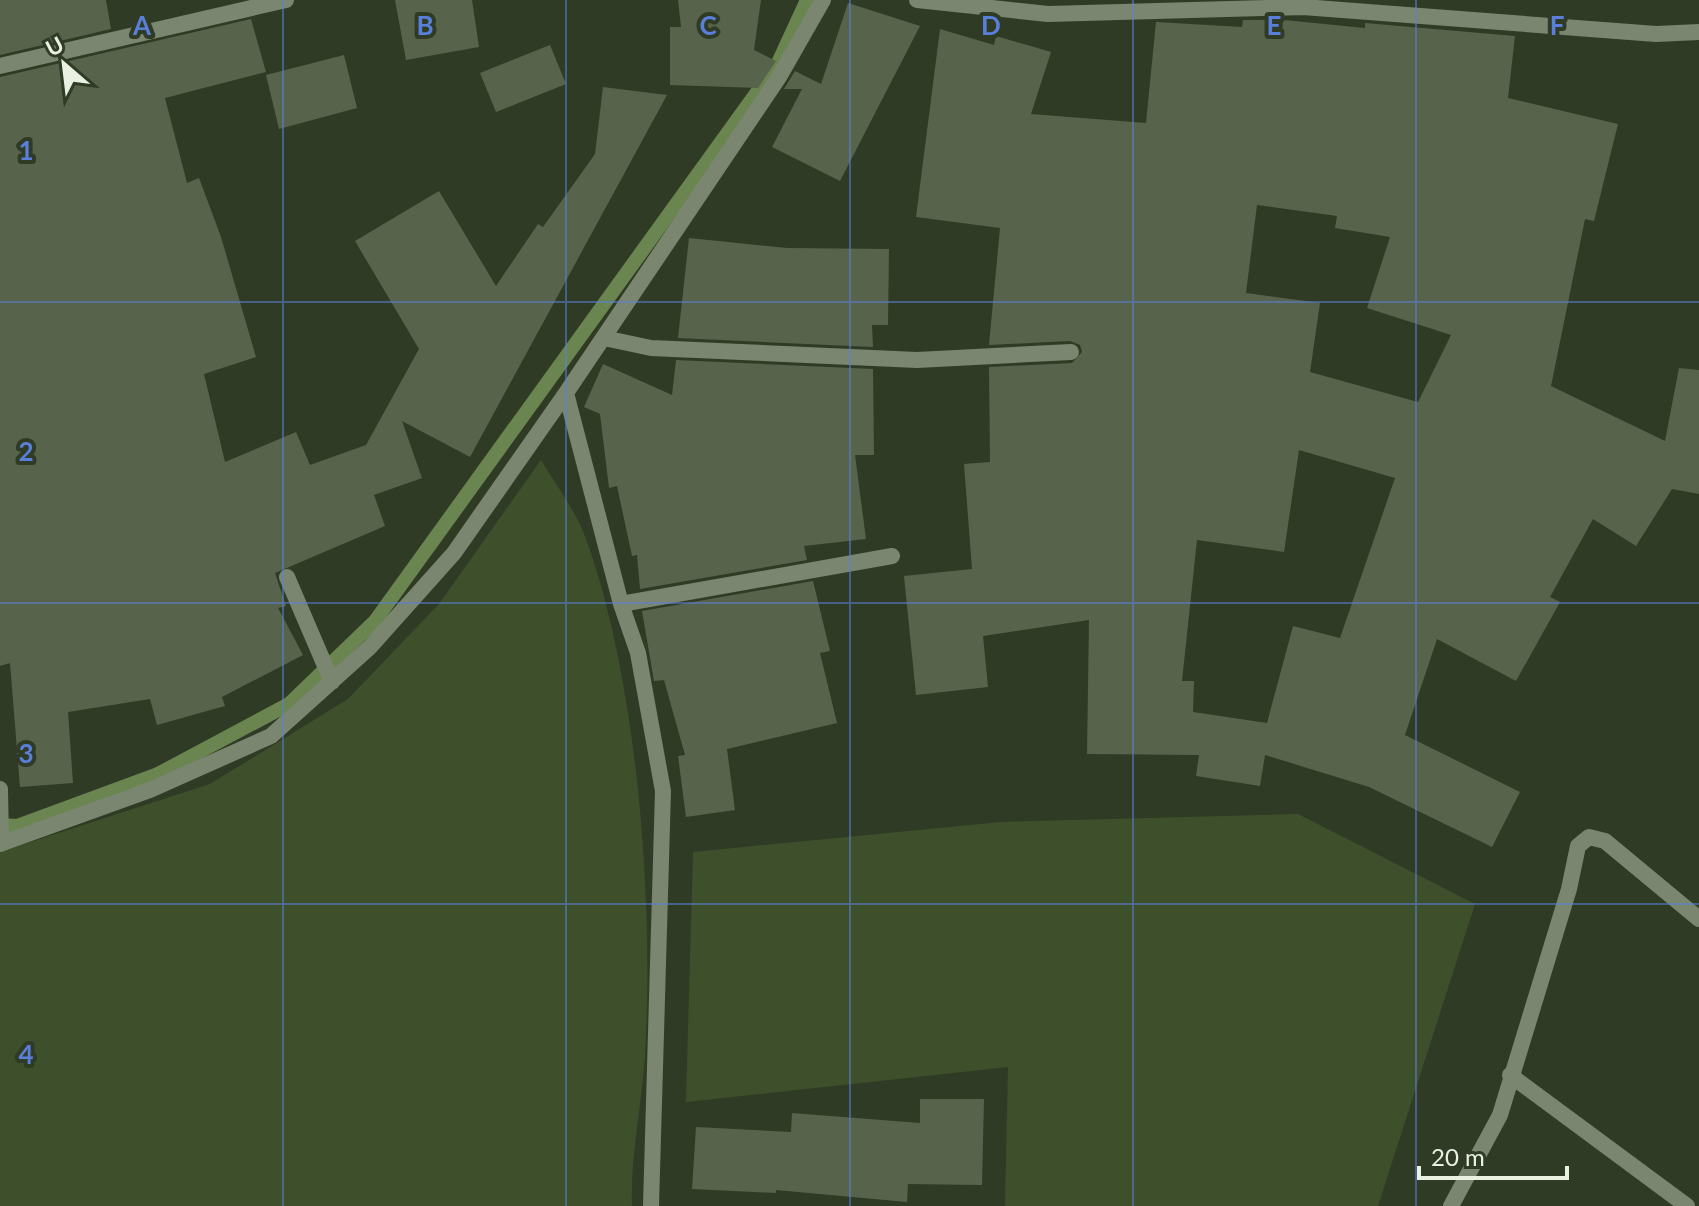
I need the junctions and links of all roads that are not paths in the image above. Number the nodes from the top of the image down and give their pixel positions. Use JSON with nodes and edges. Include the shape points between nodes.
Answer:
{"nodes":[{"id":1,"x":286,"y":0,"type":"edge"},
{"id":2,"x":823,"y":0,"type":"edge"},
{"id":3,"x":917,"y":0,"type":"edge"},
{"id":4,"x":1699,"y":32,"type":"edge"},
{"id":5,"x":0,"y":66,"type":"edge"},
{"id":6,"x":604,"y":338,"type":"junction"},
{"id":7,"x":1071,"y":352,"type":"dead end"},
{"id":8,"x":566,"y":393,"type":"junction"},
{"id":9,"x":892,"y":556,"type":"dead end"},
{"id":10,"x":287,"y":577,"type":"dead end"},
{"id":11,"x":621,"y":604,"type":"junction"},
{"id":12,"x":330,"y":678,"type":"junction"},
{"id":13,"x":0,"y":789,"type":"edge"},
{"id":14,"x":1,"y":834,"type":"edge"},
{"id":15,"x":1699,"y":919,"type":"edge"},
{"id":16,"x":1510,"y":1075,"type":"junction"},
{"id":17,"x":651,"y":1206,"type":"edge"},
{"id":18,"x":1451,"y":1206,"type":"edge"},
{"id":19,"x":1687,"y":1206,"type":"edge"}],
"edges":[{"from":1,"to":5,"type":"street"},
{"from":2,"to":6,"type":"street","via":[[779,77]]},
{"from":3,"to":4,"type":"street","via":[[1048,14],[1303,7],[1656,34]]},
{"from":6,"to":7,"type":"street","via":[[651,348],[917,360]]},
{"from":6,"to":8,"type":"street"},
{"from":8,"to":11,"type":"street"},
{"from":8,"to":12,"type":"street","via":[[454,553],[370,647]]},
{"from":9,"to":11,"type":"street"},
{"from":10,"to":12,"type":"street"},
{"from":11,"to":17,"type":"street","via":[[638,653],[663,791]]},
{"from":12,"to":14,"type":"street","via":[[271,736],[150,790]]},
{"from":13,"to":14,"type":"street"},
{"from":15,"to":16,"type":"street","via":[[1605,841],[1582,841]]},
{"from":16,"to":18,"type":"street","via":[[1500,1115]]},
{"from":16,"to":19,"type":"street"}]}
